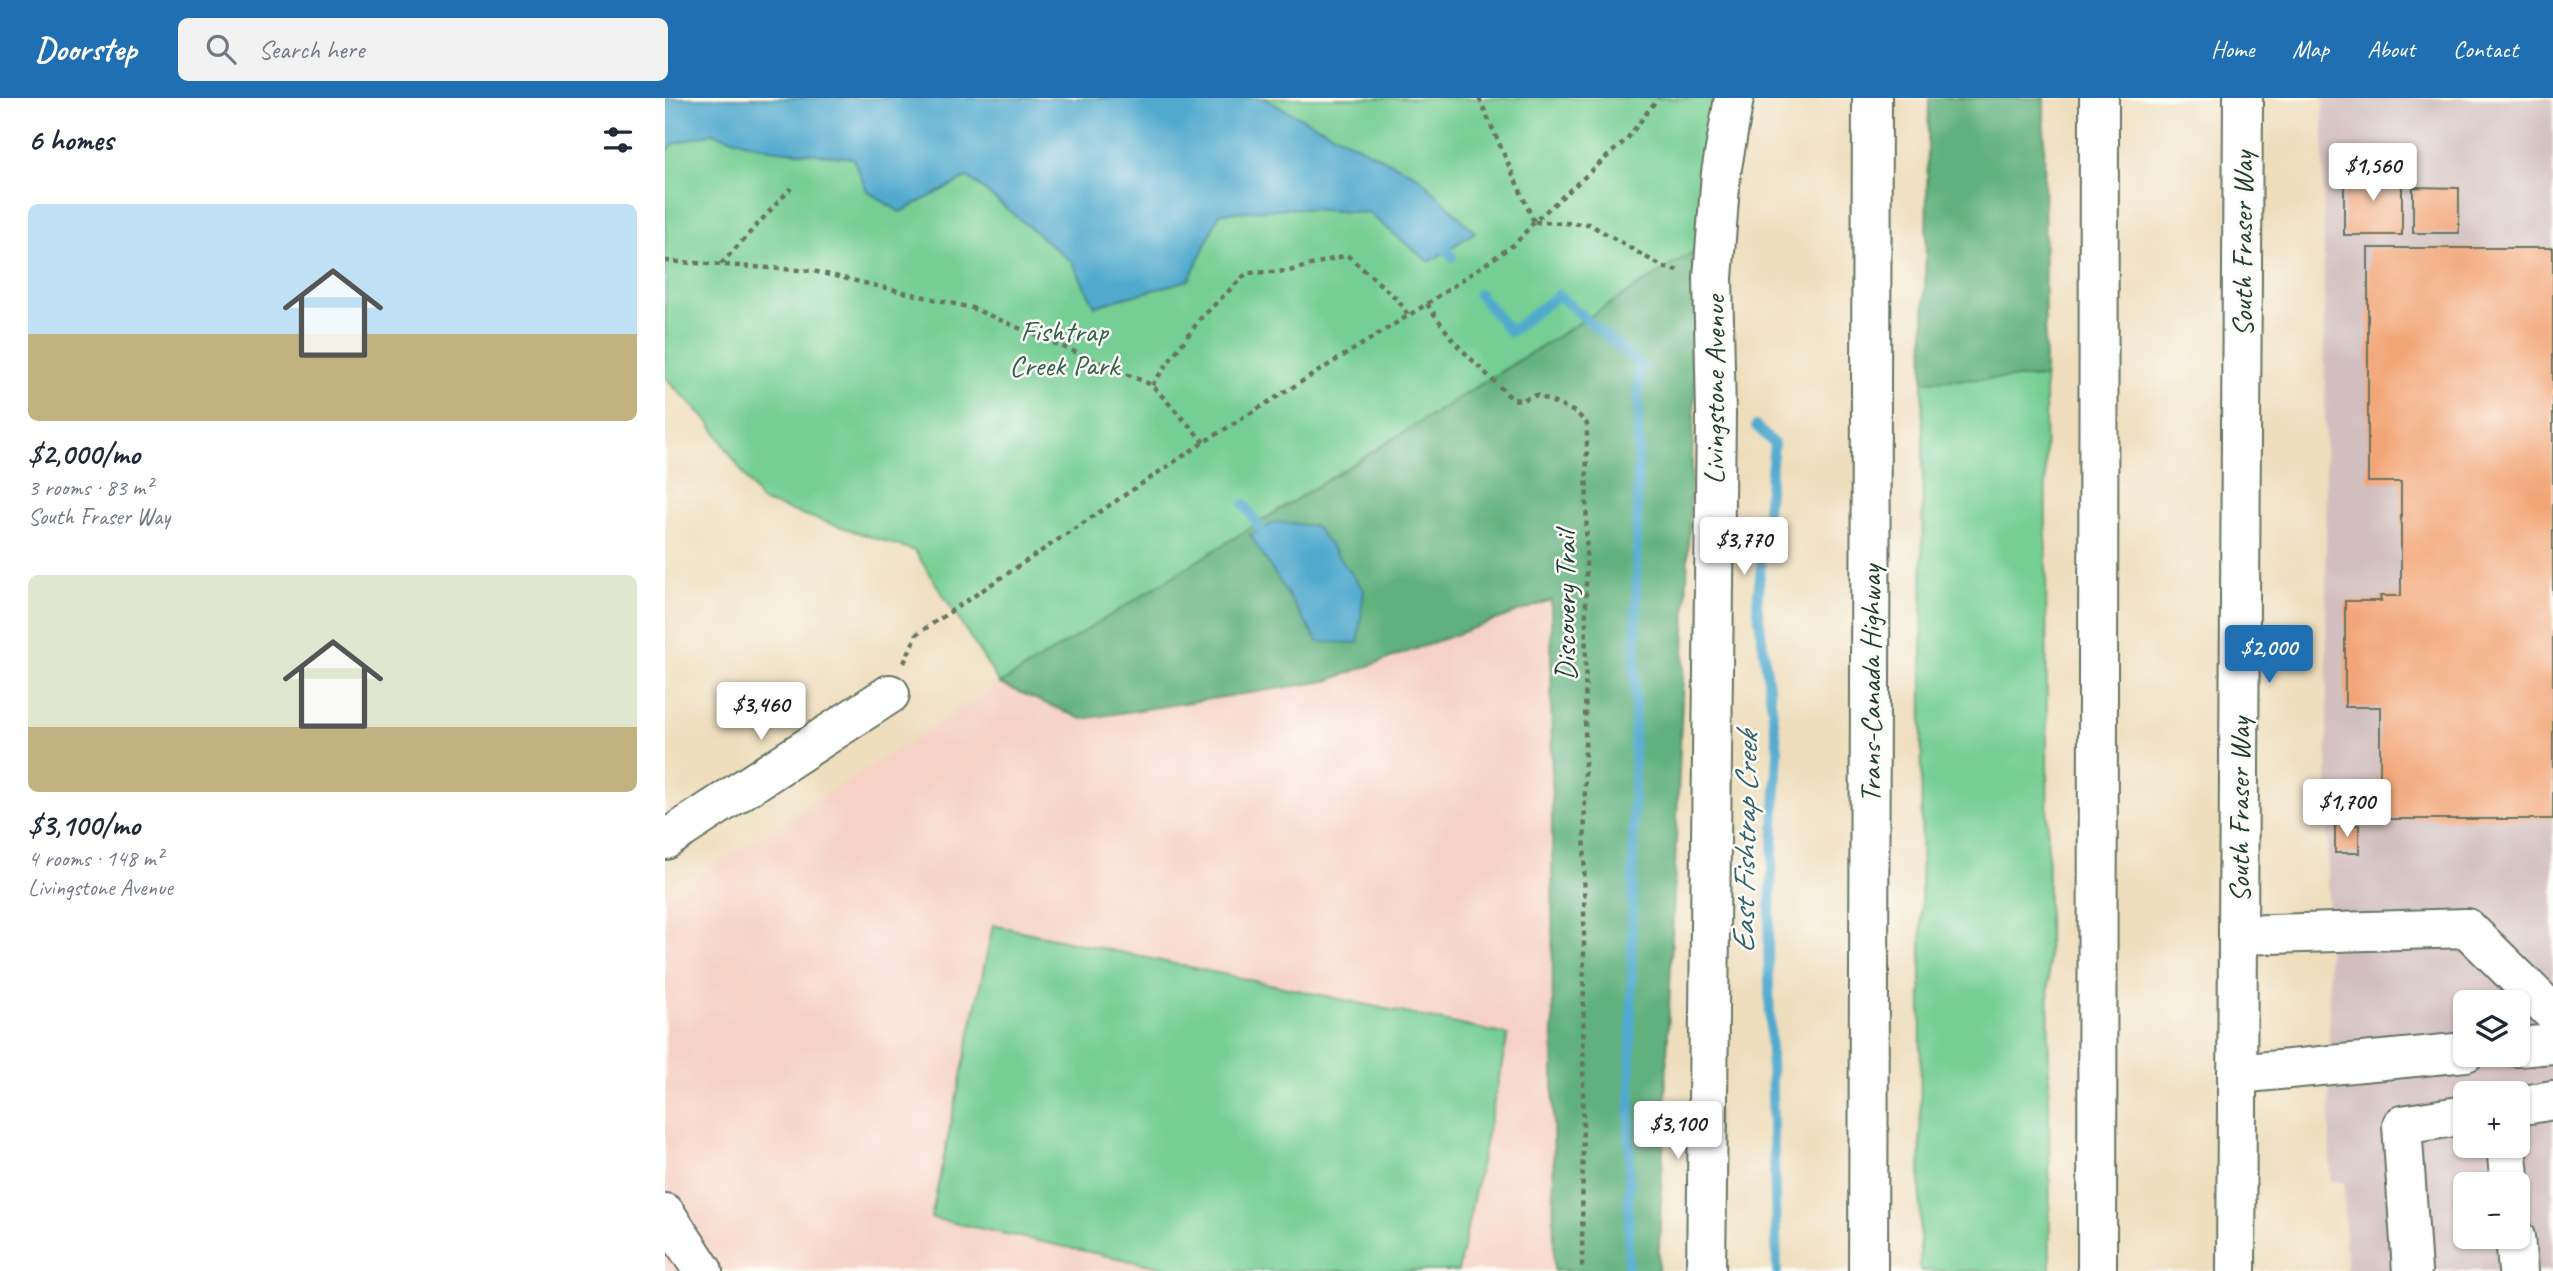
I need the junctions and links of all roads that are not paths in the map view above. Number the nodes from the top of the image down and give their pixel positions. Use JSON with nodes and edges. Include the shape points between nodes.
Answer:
{"nodes":[{"id":1,"x":1734,"y":98,"type":"edge"},
{"id":2,"x":1872,"y":98,"type":"edge"},
{"id":3,"x":2099,"y":98,"type":"edge"},
{"id":4,"x":2243,"y":98,"type":"edge"},
{"id":5,"x":890,"y":694,"type":"road end"},
{"id":6,"x":665,"y":840,"type":"edge"},
{"id":7,"x":2238,"y":935,"type":"junction"},
{"id":8,"x":2553,"y":1013,"type":"edge"},
{"id":9,"x":2553,"y":1044,"type":"edge"},
{"id":10,"x":2530,"y":1046,"type":"edge"},
{"id":11,"x":2453,"y":1053,"type":"edge"},
{"id":12,"x":2237,"y":1074,"type":"junction"},
{"id":13,"x":2553,"y":1100,"type":"edge"},
{"id":14,"x":2530,"y":1104,"type":"edge"},
{"id":15,"x":2453,"y":1117,"type":"edge"},
{"id":16,"x":665,"y":1213,"type":"edge"},
{"id":17,"x":2516,"y":1249,"type":"edge"},
{"id":18,"x":703,"y":1271,"type":"edge"},
{"id":19,"x":1706,"y":1271,"type":"edge"},
{"id":20,"x":1868,"y":1271,"type":"edge"},
{"id":21,"x":2097,"y":1271,"type":"edge"},
{"id":22,"x":2236,"y":1271,"type":"edge"},
{"id":23,"x":2412,"y":1271,"type":"edge"},
{"id":24,"x":2518,"y":1271,"type":"edge"}],
"edges":[{"from":1,"to":19,"type":"main road","name":"Livingstone Avenue","via":[[1721,173],[1713,278],[1716,413]]},
{"from":2,"to":20,"type":"main road","name":"Trans-Canada Highway"},
{"from":3,"to":21,"type":"main road"},
{"from":4,"to":7,"type":"main road","name":"South Fraser Way"},
{"from":5,"to":6,"type":"main road"},
{"from":7,"to":8,"type":"main road","via":[[2467,928]]},
{"from":7,"to":12,"type":"main road","name":"South Fraser Way"},
{"from":9,"to":10,"type":"main road"},
{"from":11,"to":12,"type":"main road"},
{"from":12,"to":22,"type":"main road","name":"South Fraser Way"},
{"from":13,"to":14,"type":"main road"},
{"from":15,"to":23,"type":"main road","via":[[2402,1125]]},
{"from":16,"to":18,"type":"main road"},
{"from":17,"to":24,"type":"main road"}]}
